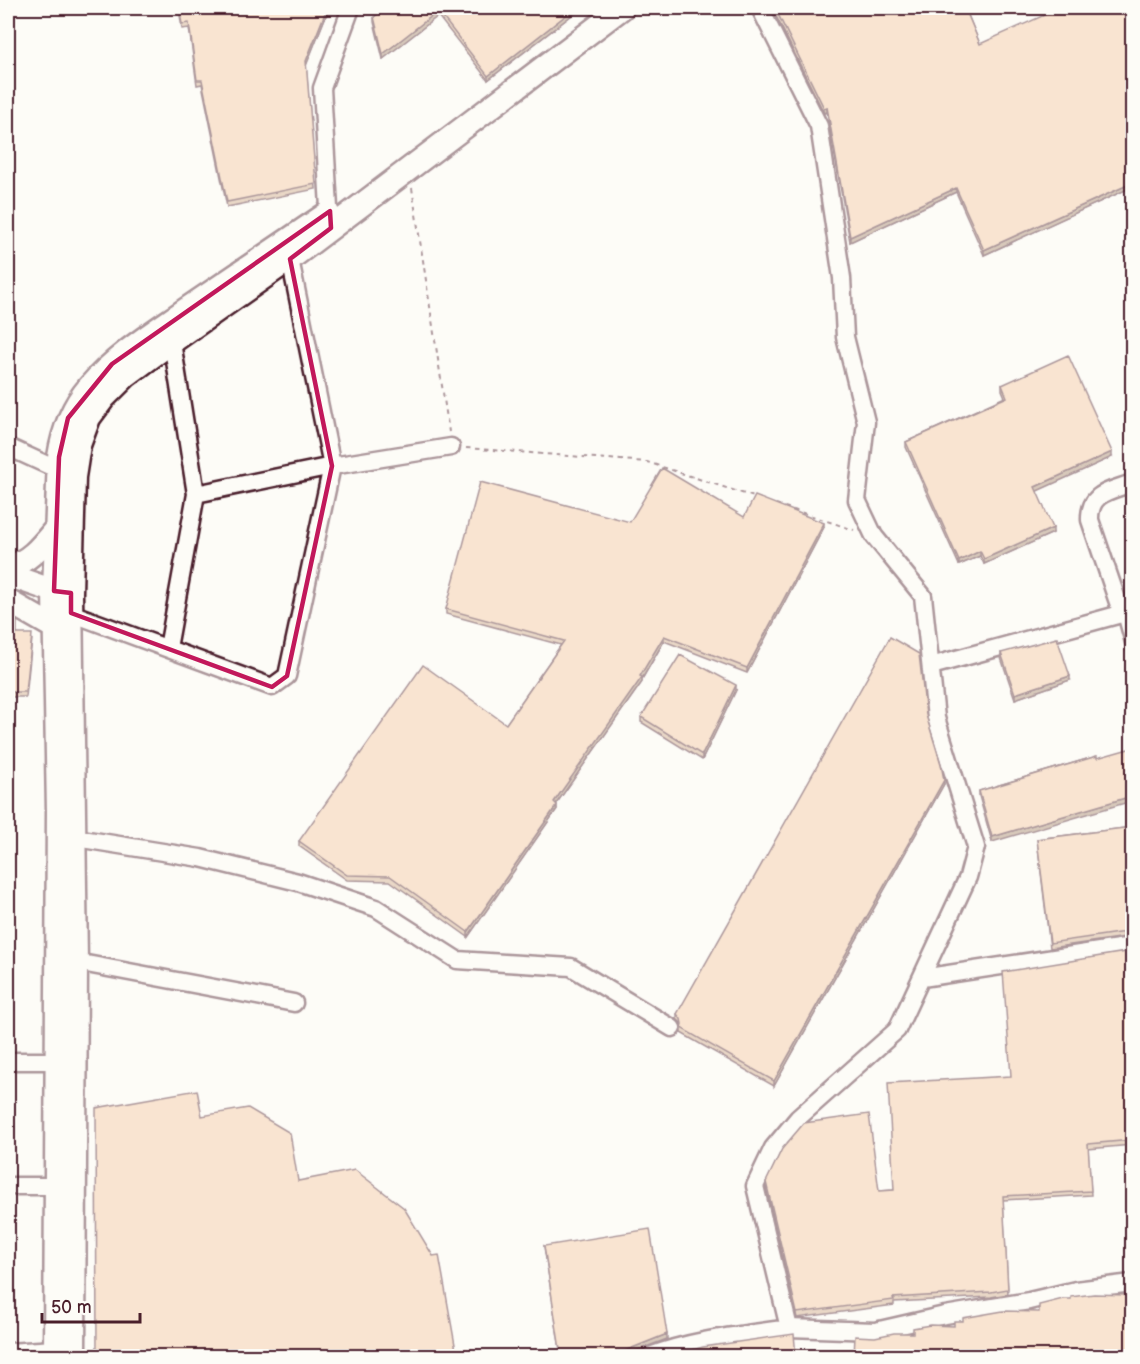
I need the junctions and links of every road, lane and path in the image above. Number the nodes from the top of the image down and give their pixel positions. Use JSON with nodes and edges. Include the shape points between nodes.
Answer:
{"nodes":[{"id":1,"x":351,"y":8,"type":"edge"},
{"id":2,"x":599,"y":8,"type":"edge"},
{"id":3,"x":622,"y":8,"type":"edge"},
{"id":4,"x":760,"y":8,"type":"edge"},
{"id":5,"x":409,"y":169,"type":"junction"},
{"id":6,"x":330,"y":220,"type":"junction"},
{"id":7,"x":290,"y":259,"type":"junction"},
{"id":8,"x":172,"y":342,"type":"junction"},
{"id":9,"x":8,"y":447,"type":"edge"},
{"id":10,"x":451,"y":447,"type":"junction"},
{"id":11,"x":332,"y":466,"type":"junction"},
{"id":12,"x":66,"y":473,"type":"junction"},
{"id":13,"x":1132,"y":483,"type":"edge"},
{"id":14,"x":196,"y":494,"type":"junction"},
{"id":15,"x":760,"y":499,"type":"edge"},
{"id":16,"x":772,"y":503,"type":"edge"},
{"id":17,"x":57,"y":527,"type":"junction"},
{"id":18,"x":873,"y":536,"type":"junction"},
{"id":19,"x":8,"y":567,"type":"edge"},
{"id":20,"x":8,"y":575,"type":"edge"},
{"id":21,"x":8,"y":601,"type":"edge"},
{"id":22,"x":65,"y":610,"type":"junction"},
{"id":23,"x":1127,"y":612,"type":"edge"},
{"id":24,"x":168,"y":648,"type":"junction"},
{"id":25,"x":1132,"y":650,"type":"edge"},
{"id":26,"x":930,"y":666,"type":"junction"},
{"id":27,"x":76,"y":838,"type":"junction"},
{"id":28,"x":1132,"y":946,"type":"edge"},
{"id":29,"x":76,"y":962,"type":"junction"},
{"id":30,"x":921,"y":978,"type":"junction"},
{"id":31,"x":294,"y":1003,"type":"dead end"},
{"id":32,"x":672,"y":1028,"type":"dead end"},
{"id":33,"x":8,"y":1061,"type":"edge"},
{"id":34,"x":67,"y":1061,"type":"junction"},
{"id":35,"x":8,"y":1186,"type":"edge"},
{"id":36,"x":56,"y":1186,"type":"junction"},
{"id":37,"x":1132,"y":1283,"type":"edge"},
{"id":38,"x":789,"y":1328,"type":"junction"},
{"id":39,"x":8,"y":1352,"type":"edge"},
{"id":40,"x":65,"y":1352,"type":"edge"},
{"id":41,"x":650,"y":1356,"type":"edge"}],
"edges":[{"from":1,"to":6,"type":"street","via":[[322,88]]},
{"from":2,"to":6,"type":"street"},
{"from":3,"to":5,"type":"street"},
{"from":4,"to":18,"type":"street","via":[[819,126],[842,278],[845,337],[866,422],[857,500]]},
{"from":5,"to":6,"type":"street"},
{"from":5,"to":10,"type":"path"},
{"from":6,"to":7,"type":"street"},
{"from":6,"to":12,"type":"street","via":[[143,339],[89,386],[68,418],[62,439],[58,458]]},
{"from":7,"to":8,"type":"street"},
{"from":7,"to":11,"type":"street"},
{"from":8,"to":12,"type":"street","via":[[104,398],[89,418]]},
{"from":8,"to":14,"type":"street"},
{"from":9,"to":12,"type":"street"},
{"from":10,"to":11,"type":"street"},
{"from":10,"to":15,"type":"path","via":[[647,462]]},
{"from":11,"to":14,"type":"street"},
{"from":11,"to":24,"type":"street","via":[[287,676],[272,687]]},
{"from":12,"to":17,"type":"street"},
{"from":12,"to":22,"type":"street"},
{"from":13,"to":23,"type":"street","via":[[1101,494],[1090,513]]},
{"from":14,"to":24,"type":"street"},
{"from":16,"to":18,"type":"path"},
{"from":17,"to":19,"type":"street","via":[[26,560]]},
{"from":17,"to":22,"type":"street"},
{"from":18,"to":26,"type":"street","via":[[922,596]]},
{"from":20,"to":22,"type":"street"},
{"from":21,"to":22,"type":"street"},
{"from":22,"to":24,"type":"street"},
{"from":22,"to":27,"type":"street"},
{"from":22,"to":34,"type":"street","via":[[58,811]]},
{"from":23,"to":25,"type":"lane"},
{"from":23,"to":26,"type":"street"},
{"from":26,"to":30,"type":"street","via":[[936,718],[976,847],[968,878]]},
{"from":27,"to":29,"type":"street"},
{"from":27,"to":32,"type":"street","via":[[200,858],[298,882],[376,908],[457,960],[571,967]]},
{"from":28,"to":30,"type":"street"},
{"from":29,"to":31,"type":"street"},
{"from":29,"to":34,"type":"street"},
{"from":30,"to":38,"type":"street","via":[[897,1030],[798,1118],[774,1148],[755,1186]]},
{"from":33,"to":34,"type":"street"},
{"from":34,"to":36,"type":"street"},
{"from":34,"to":40,"type":"street"},
{"from":35,"to":36,"type":"street"},
{"from":36,"to":40,"type":"street"},
{"from":37,"to":38,"type":"street","via":[[1076,1290],[875,1331]]},
{"from":38,"to":41,"type":"street","via":[[694,1344]]},
{"from":39,"to":40,"type":"street"}]}
